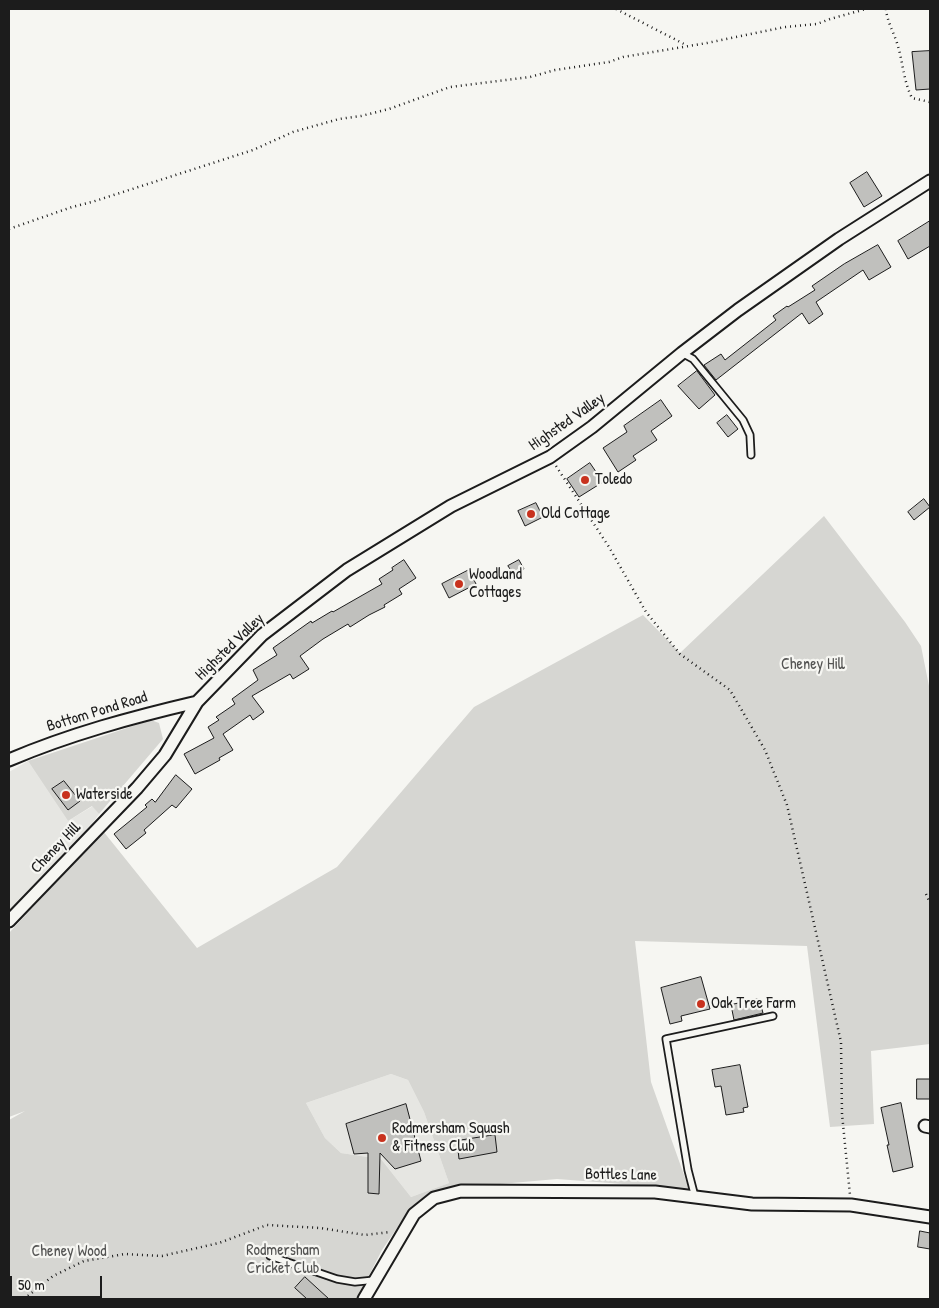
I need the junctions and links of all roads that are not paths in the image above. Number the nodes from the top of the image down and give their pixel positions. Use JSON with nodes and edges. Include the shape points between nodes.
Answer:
{"nodes":[{"id":1,"x":930,"y":181,"type":"edge"},
{"id":2,"x":682,"y":353,"type":"junction"},
{"id":3,"x":751,"y":455,"type":"dead end"},
{"id":4,"x":197,"y":702,"type":"junction"},
{"id":5,"x":9,"y":760,"type":"edge"},
{"id":6,"x":9,"y":921,"type":"edge"},
{"id":7,"x":773,"y":1016,"type":"dead end"},
{"id":8,"x":695,"y":1197,"type":"junction"},
{"id":9,"x":930,"y":1217,"type":"edge"},
{"id":10,"x":270,"y":1256,"type":"dead end"},
{"id":11,"x":375,"y":1280,"type":"junction"},
{"id":12,"x":364,"y":1299,"type":"edge"}],
"edges":[{"from":1,"to":2,"type":"street","name":"Highsted Valley","via":[[738,310]]},
{"from":2,"to":3,"type":"lane","via":[[693,359],[743,420],[750,435]]},
{"from":2,"to":4,"type":"street","name":"Highsted Valley","via":[[592,427],[550,456],[451,506],[347,570],[262,635]]},
{"from":4,"to":5,"type":"street","name":"Bottom Pond Road","via":[[128,718],[40,746]]},
{"from":4,"to":6,"type":"street","name":"Cheney Hill","via":[[154,769]]},
{"from":7,"to":8,"type":"lane","via":[[666,1039]]},
{"from":8,"to":9,"type":"street","name":"Bottles Lane","via":[[752,1204],[851,1205]]},
{"from":8,"to":11,"type":"street","name":"Bottles Lane","via":[[655,1192],[461,1190],[434,1198],[414,1214]]},
{"from":10,"to":11,"type":"lane","via":[[337,1279],[355,1282]]},
{"from":11,"to":12,"type":"street","name":"Bottles Lane"}]}
